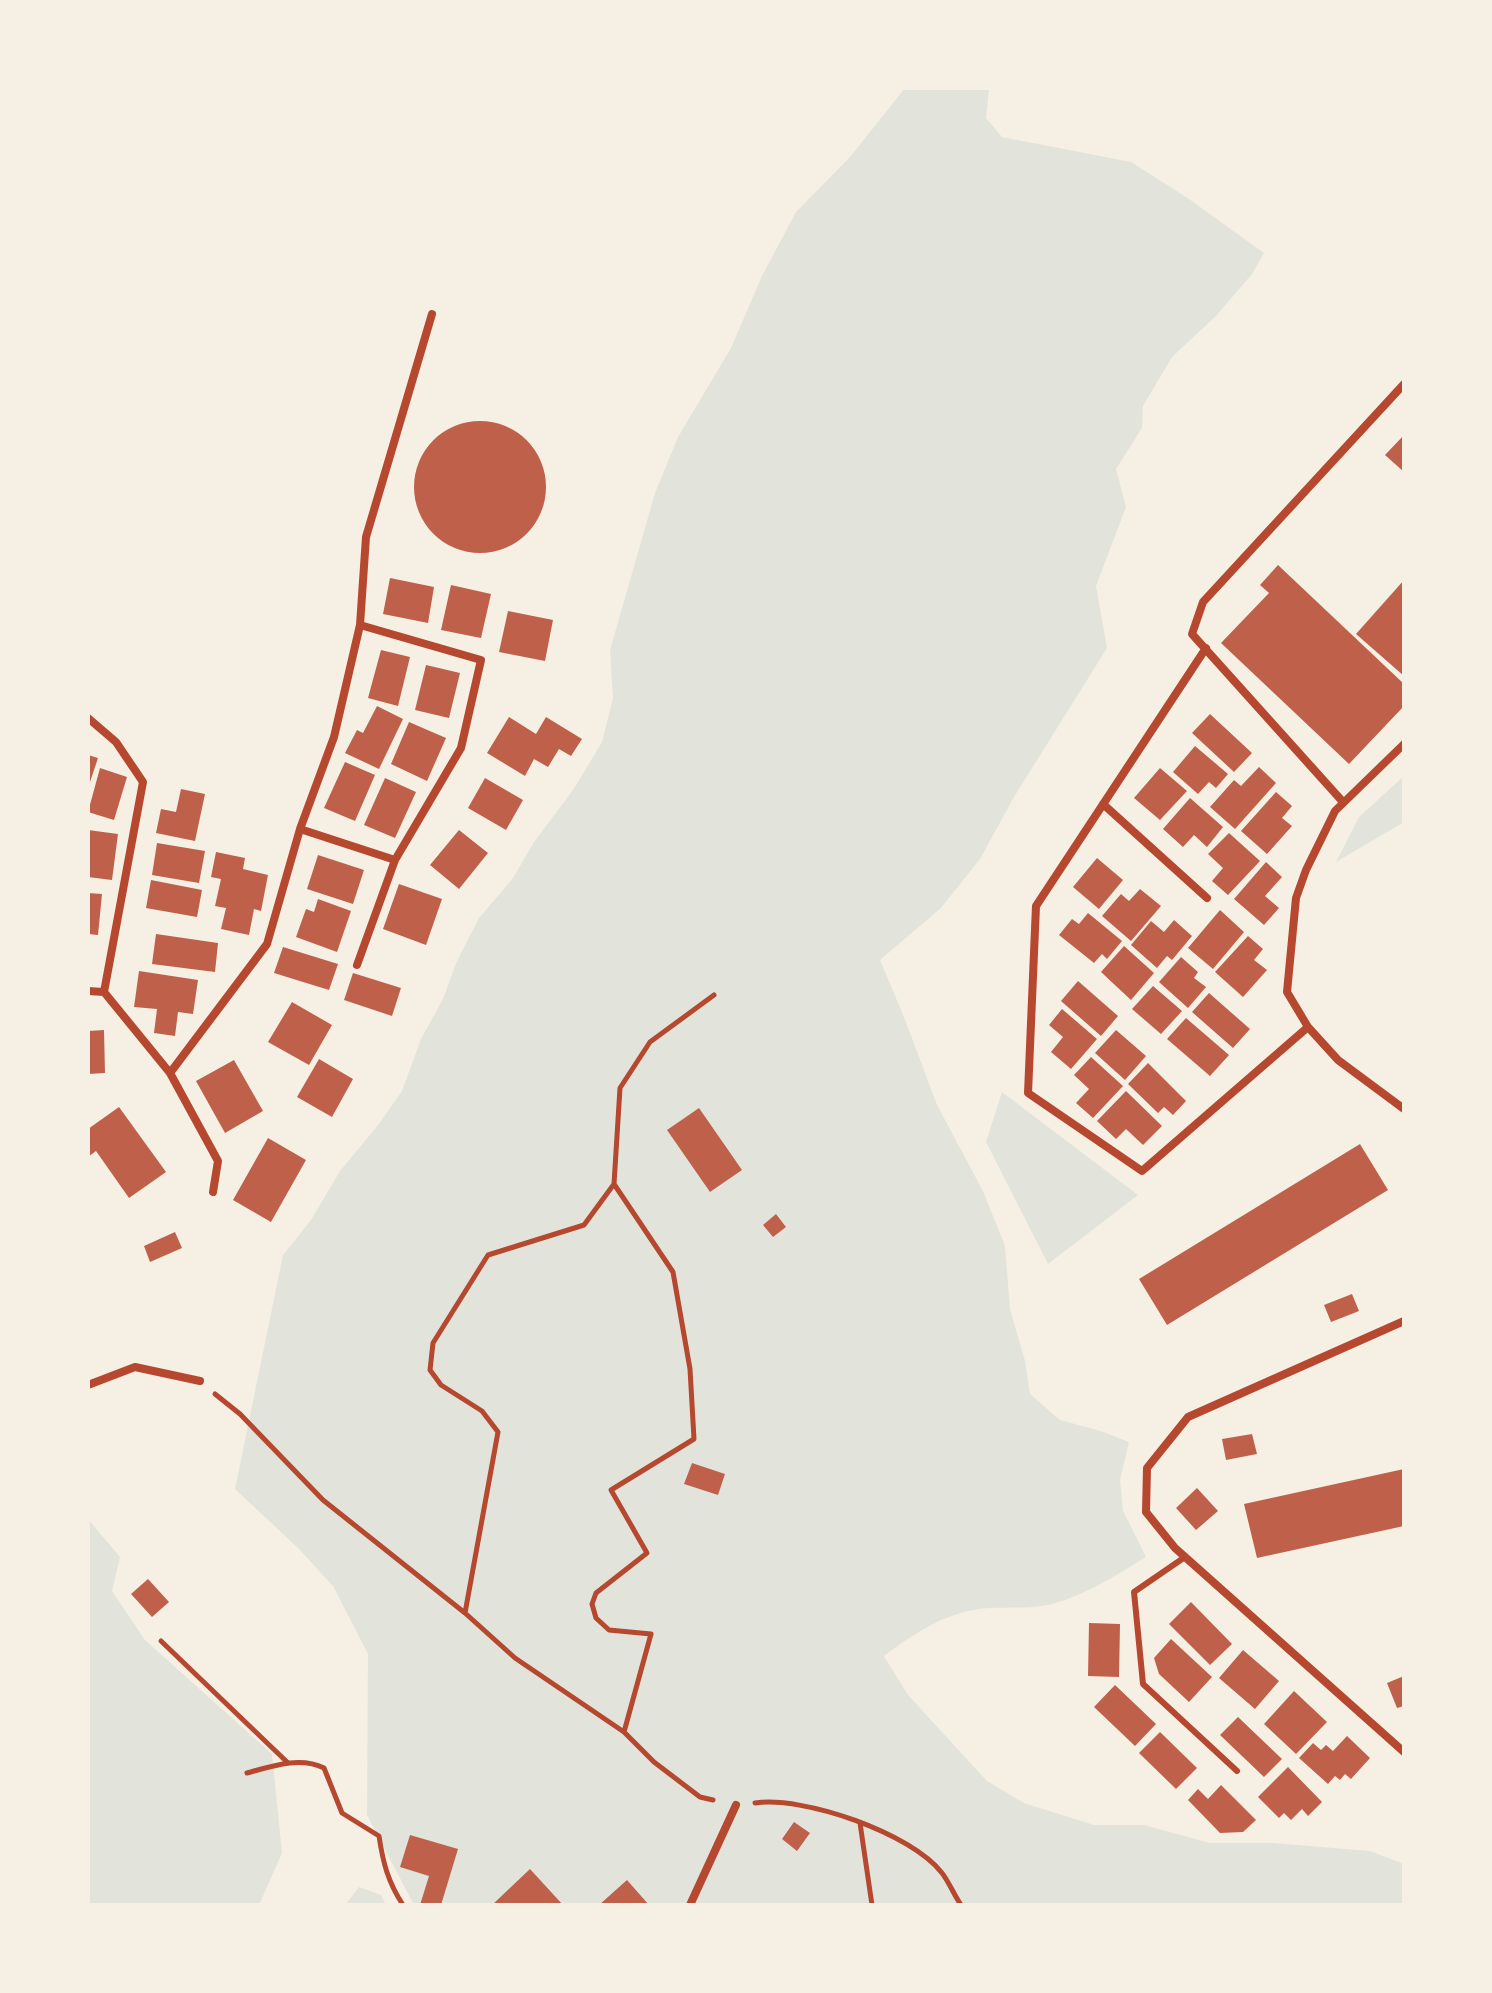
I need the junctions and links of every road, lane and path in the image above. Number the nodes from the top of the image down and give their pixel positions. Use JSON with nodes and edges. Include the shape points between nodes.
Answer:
{"nodes":[{"id":1,"x":432,"y":314,"type":"dead end"},
{"id":2,"x":1404,"y":384,"type":"edge"},
{"id":3,"x":360,"y":625,"type":"junction"},
{"id":4,"x":1206,"y":648,"type":"junction"},
{"id":5,"x":88,"y":718,"type":"edge"},
{"id":6,"x":1404,"y":744,"type":"edge"},
{"id":7,"x":1343,"y":802,"type":"junction"},
{"id":8,"x":1103,"y":804,"type":"junction"},
{"id":9,"x":300,"y":829,"type":"junction"},
{"id":10,"x":395,"y":860,"type":"junction"},
{"id":11,"x":1207,"y":898,"type":"dead end"},
{"id":12,"x":357,"y":965,"type":"dead end"},
{"id":13,"x":88,"y":991,"type":"edge"},
{"id":14,"x":104,"y":992,"type":"junction"},
{"id":15,"x":714,"y":995,"type":"dead end"},
{"id":16,"x":1308,"y":1027,"type":"junction"},
{"id":17,"x":170,"y":1073,"type":"junction"},
{"id":18,"x":1404,"y":1109,"type":"edge"},
{"id":19,"x":614,"y":1184,"type":"junction"},
{"id":20,"x":213,"y":1192,"type":"dead end"},
{"id":21,"x":1404,"y":1321,"type":"edge"},
{"id":22,"x":200,"y":1381,"type":"joint"},
{"id":23,"x":88,"y":1385,"type":"edge"},
{"id":24,"x":1185,"y":1557,"type":"junction"},
{"id":25,"x":465,"y":1613,"type":"junction"},
{"id":26,"x":161,"y":1641,"type":"dead end"},
{"id":27,"x":624,"y":1732,"type":"junction"},
{"id":28,"x":1404,"y":1752,"type":"edge"},
{"id":29,"x":287,"y":1762,"type":"junction"},
{"id":30,"x":1237,"y":1771,"type":"dead end"},
{"id":31,"x":247,"y":1773,"type":"dead end"},
{"id":32,"x":736,"y":1805,"type":"junction"},
{"id":33,"x":860,"y":1823,"type":"junction"},
{"id":34,"x":403,"y":1905,"type":"edge"},
{"id":35,"x":690,"y":1905,"type":"edge"},
{"id":36,"x":872,"y":1905,"type":"edge"},
{"id":37,"x":961,"y":1905,"type":"edge"}],
"edges":[{"from":1,"to":3,"type":"street","via":[[366,537]]},
{"from":2,"to":4,"type":"street","via":[[1203,602],[1192,634]]},
{"from":3,"to":9,"type":"street","via":[[334,737]]},
{"from":3,"to":10,"type":"street","via":[[481,660],[461,748]]},
{"from":4,"to":7,"type":"street"},
{"from":4,"to":8,"type":"street"},
{"from":5,"to":14,"type":"street","via":[[116,742],[143,782]]},
{"from":6,"to":7,"type":"street"},
{"from":7,"to":16,"type":"street","via":[[1296,898],[1287,992]]},
{"from":8,"to":11,"type":"street"},
{"from":8,"to":16,"type":"street","via":[[1036,906],[1028,1093],[1142,1171]]},
{"from":9,"to":10,"type":"street"},
{"from":9,"to":17,"type":"street","via":[[267,944]]},
{"from":10,"to":12,"type":"street"},
{"from":13,"to":14,"type":"street"},
{"from":14,"to":17,"type":"street"},
{"from":15,"to":19,"type":"path","via":[[650,1042],[620,1088]]},
{"from":16,"to":18,"type":"street","via":[[1338,1060]]},
{"from":17,"to":20,"type":"street","via":[[218,1161]]},
{"from":19,"to":25,"type":"path","via":[[584,1225],[488,1255],[433,1343],[430,1370],[435,1378],[482,1411],[498,1432]]},
{"from":19,"to":27,"type":"path","via":[[673,1272],[690,1369],[694,1439],[611,1490],[647,1553],[596,1593],[592,1604],[596,1618],[609,1630],[651,1634]]},
{"from":21,"to":24,"type":"street","via":[[1188,1417],[1147,1468],[1146,1512]]},
{"from":22,"to":23,"type":"street","via":[[135,1367]]},
{"from":22,"to":25,"type":"path","via":[[240,1414],[323,1500]]},
{"from":24,"to":28,"type":"street"},
{"from":24,"to":30,"type":"lane","via":[[1134,1592],[1143,1684]]},
{"from":25,"to":27,"type":"path","via":[[515,1658]]},
{"from":26,"to":29,"type":"path"},
{"from":27,"to":32,"type":"path","via":[[700,1797]]},
{"from":29,"to":31,"type":"path"},
{"from":29,"to":34,"type":"path","via":[[324,1768],[342,1813],[379,1836],[383,1868]]},
{"from":32,"to":33,"type":"path","via":[[774,1800]]},
{"from":32,"to":35,"type":"street"},
{"from":33,"to":36,"type":"path"},
{"from":33,"to":37,"type":"path","via":[[910,1846],[941,1871]]}]}
